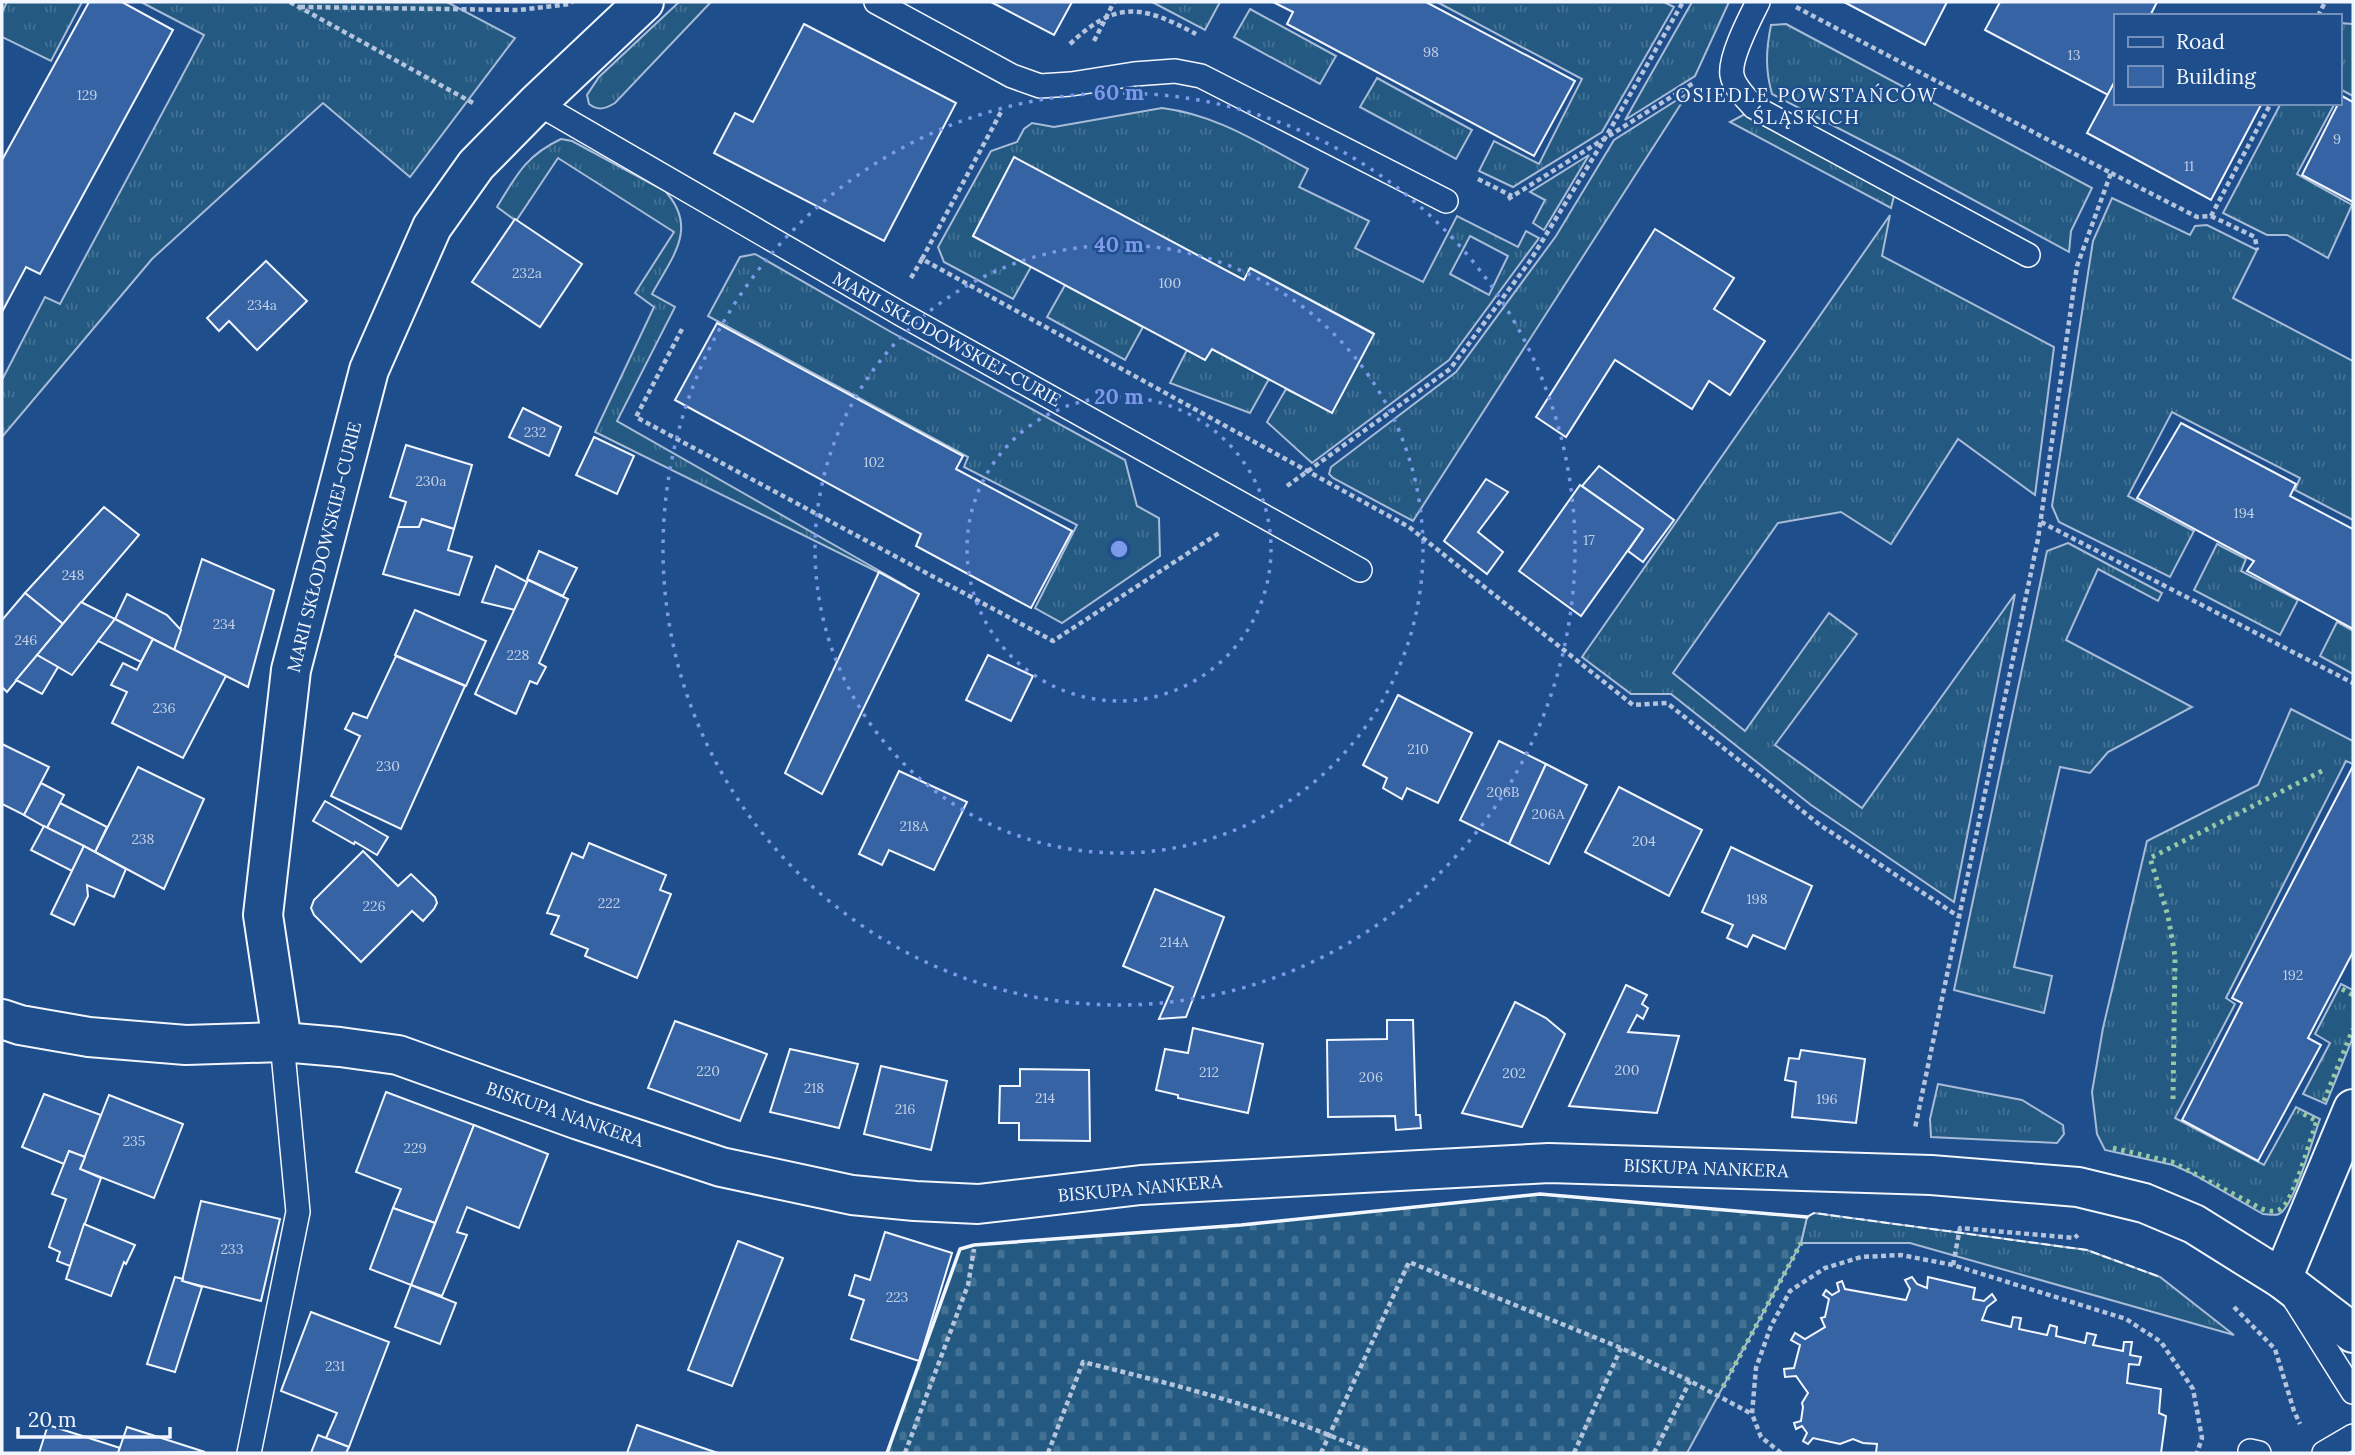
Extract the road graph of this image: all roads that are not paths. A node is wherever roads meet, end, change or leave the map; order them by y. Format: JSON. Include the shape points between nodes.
{"nodes":[{"id":1,"x":645,"y":2,"type":"edge"},
{"id":2,"x":876,"y":2,"type":"edge"},
{"id":3,"x":1758,"y":2,"type":"edge"},
{"id":4,"x":537,"y":103,"type":"junction"},
{"id":5,"x":1446,"y":201,"type":"dead end"},
{"id":6,"x":2028,"y":255,"type":"dead end"},
{"id":7,"x":1360,"y":570,"type":"dead end"},
{"id":8,"x":2,"y":1019,"type":"edge"},
{"id":9,"x":282,"y":1042,"type":"junction"},
{"id":10,"x":2353,"y":1109,"type":"edge"},
{"id":11,"x":2281,"y":1279,"type":"junction"},
{"id":12,"x":2353,"y":1333,"type":"edge"},
{"id":13,"x":2353,"y":1392,"type":"edge"},
{"id":14,"x":2353,"y":1436,"type":"edge"},
{"id":15,"x":248,"y":1453,"type":"edge"},
{"id":16,"x":2324,"y":1453,"type":"edge"}],
"edges":[{"from":1,"to":4,"type":"street","name":"MARII SKŁODOWSKIEJ-CURIE"},
{"from":2,"to":5,"type":"lane","via":[[1019,79],[1041,86],[1175,71],[1201,76]]},
{"from":3,"to":6,"type":"lane","via":[[1735,52],[1732,75],[1754,107]]},
{"from":4,"to":7,"type":"lane","name":"MARII SKŁODOWSKIEJ-CURIE","via":[[741,223]]},
{"from":4,"to":9,"type":"street","name":"MARII SKŁODOWSKIEJ-CURIE","via":[[476,165],[432,227],[369,370],[291,670],[263,915]]},
{"from":8,"to":9,"type":"street","name":"BISKUPA NANKERA","via":[[103,1038],[186,1045]]},
{"from":9,"to":11,"type":"street","name":"BISKUPA NANKERA","via":[[398,1055],[721,1167],[852,1195],[978,1203],[1141,1185],[1549,1163],[1931,1175],[2078,1187],[2144,1203],[2194,1224]]},
{"from":9,"to":15,"type":"lane","via":[[298,1212]]},
{"from":10,"to":11,"type":"street"},
{"from":11,"to":12,"type":"street","name":"BISKUPA NANKERA"},
{"from":11,"to":13,"type":"lane"},
{"from":14,"to":16,"type":"lane"}]}
